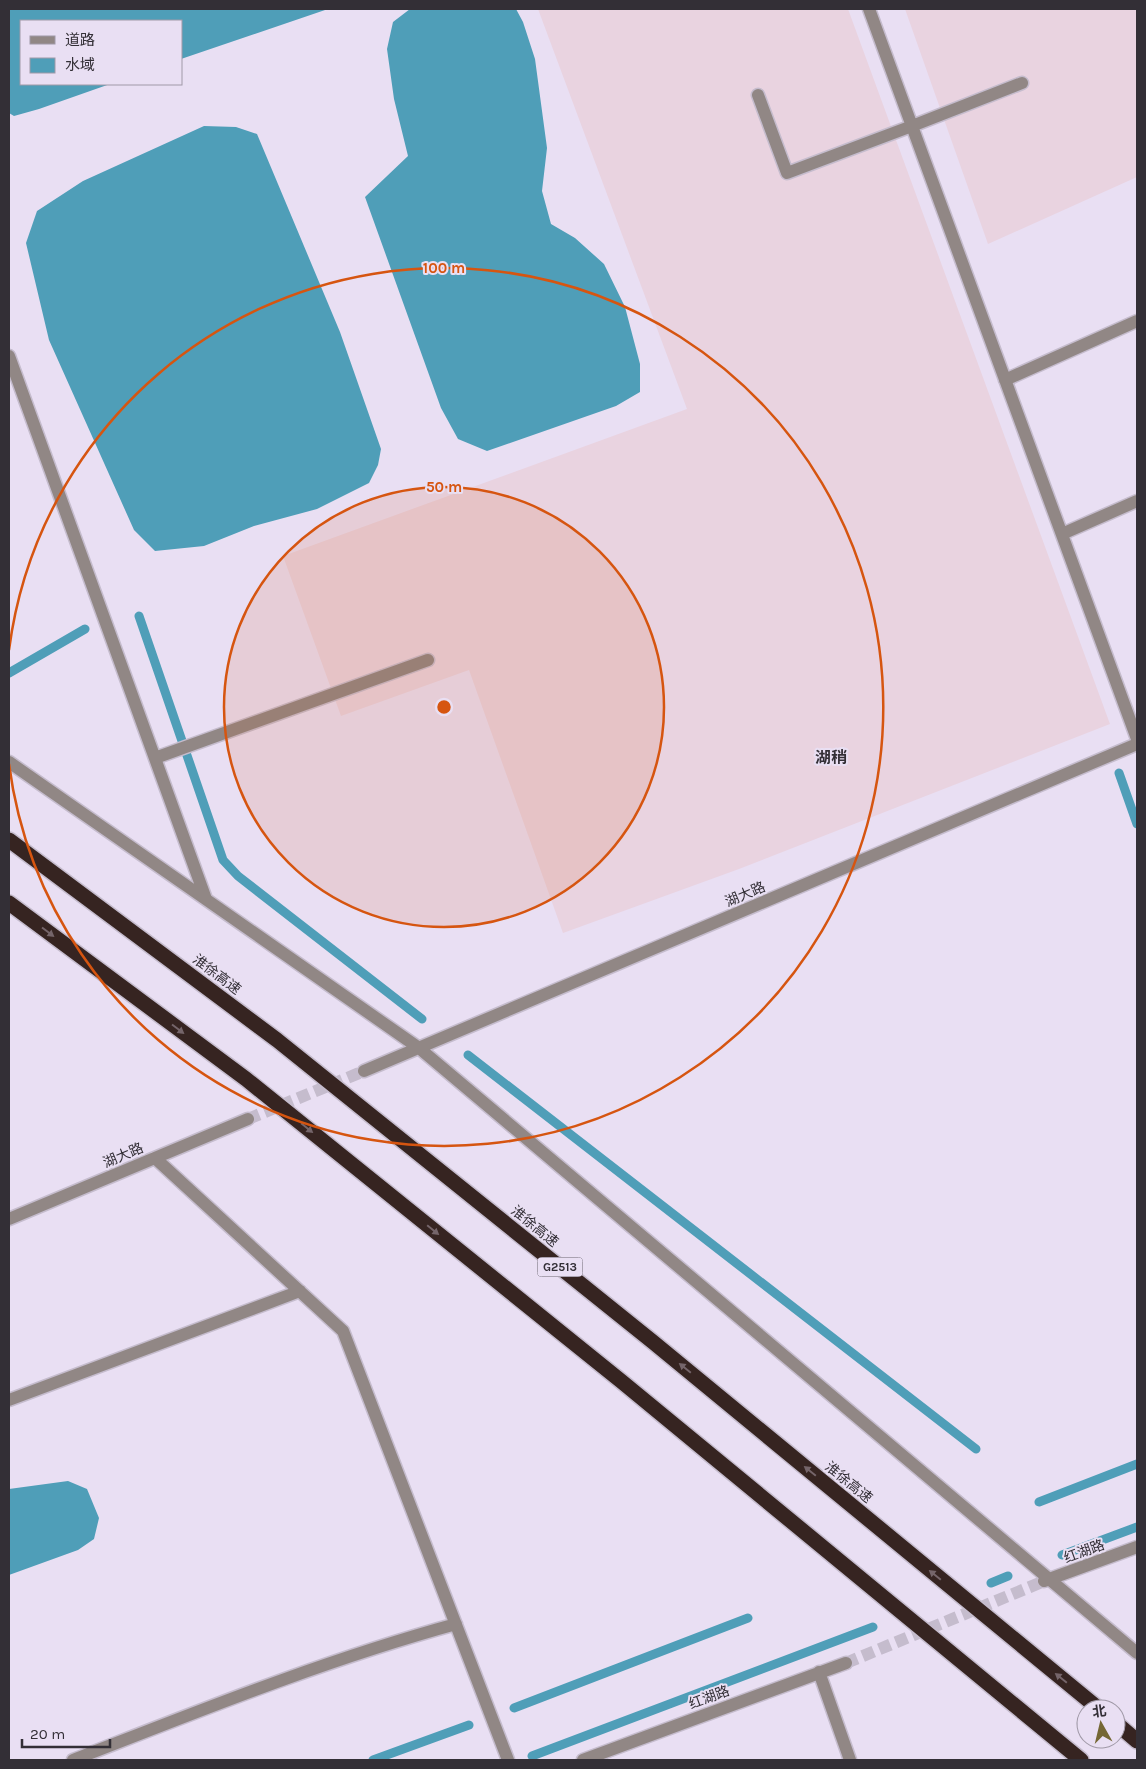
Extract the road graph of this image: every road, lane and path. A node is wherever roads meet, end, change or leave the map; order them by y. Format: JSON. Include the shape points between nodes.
{"nodes":[{"id":1,"x":868,"y":9,"type":"edge"},
{"id":2,"x":1022,"y":83,"type":"dead end"},
{"id":3,"x":758,"y":95,"type":"dead end"},
{"id":4,"x":912,"y":126,"type":"junction"},
{"id":5,"x":1137,"y":321,"type":"edge"},
{"id":6,"x":9,"y":356,"type":"edge"},
{"id":7,"x":1005,"y":380,"type":"junction"},
{"id":8,"x":1137,"y":501,"type":"edge"},
{"id":9,"x":1062,"y":534,"type":"junction"},
{"id":10,"x":428,"y":660,"type":"dead end"},
{"id":11,"x":1137,"y":739,"type":"edge"},
{"id":12,"x":1137,"y":744,"type":"edge"},
{"id":13,"x":155,"y":758,"type":"junction"},
{"id":14,"x":9,"y":762,"type":"edge"},
{"id":15,"x":9,"y":840,"type":"edge"},
{"id":16,"x":206,"y":899,"type":"junction"},
{"id":17,"x":9,"y":903,"type":"edge"},
{"id":18,"x":419,"y":1048,"type":"junction"},
{"id":19,"x":364,"y":1071,"type":"tunnel mouth"},
{"id":20,"x":248,"y":1120,"type":"tunnel mouth"},
{"id":21,"x":155,"y":1158,"type":"junction"},
{"id":22,"x":9,"y":1219,"type":"edge"},
{"id":23,"x":300,"y":1291,"type":"junction"},
{"id":24,"x":9,"y":1400,"type":"edge"},
{"id":25,"x":1137,"y":1547,"type":"edge"},
{"id":26,"x":1046,"y":1581,"type":"junction"},
{"id":27,"x":456,"y":1624,"type":"junction"},
{"id":28,"x":1137,"y":1652,"type":"edge"},
{"id":29,"x":846,"y":1662,"type":"tunnel mouth"},
{"id":30,"x":820,"y":1672,"type":"junction"},
{"id":31,"x":1086,"y":1699,"type":"edge"},
{"id":32,"x":1126,"y":1732,"type":"edge"},
{"id":33,"x":1137,"y":1741,"type":"edge"},
{"id":34,"x":73,"y":1760,"type":"edge"},
{"id":35,"x":508,"y":1760,"type":"edge"},
{"id":36,"x":583,"y":1760,"type":"edge"},
{"id":37,"x":850,"y":1760,"type":"edge"},
{"id":38,"x":1081,"y":1760,"type":"edge"}],
"edges":[{"from":1,"to":4,"type":"street"},
{"from":2,"to":4,"type":"street"},
{"from":3,"to":4,"type":"street","via":[[787,172]]},
{"from":4,"to":7,"type":"street"},
{"from":5,"to":7,"type":"street"},
{"from":6,"to":13,"type":"street"},
{"from":7,"to":9,"type":"street"},
{"from":8,"to":9,"type":"street"},
{"from":9,"to":11,"type":"street"},
{"from":10,"to":13,"type":"street"},
{"from":12,"to":18,"type":"street","name":"湖大路"},
{"from":13,"to":16,"type":"street"},
{"from":14,"to":16,"type":"street"},
{"from":31,"to":15,"type":"highway","name":"淮徐高速","number":"G2513","one_way":true,"via":[[646,1336],[285,1046]]},
{"from":16,"to":18,"type":"street"},
{"from":17,"to":38,"type":"highway","one_way":true,"via":[[246,1079],[613,1375]]},
{"from":18,"to":19,"type":"street","name":"湖大路"},
{"from":18,"to":26,"type":"street"},
{"from":20,"to":21,"type":"street","name":"湖大路"},
{"from":21,"to":22,"type":"street","name":"湖大路"},
{"from":21,"to":23,"type":"street"},
{"from":23,"to":24,"type":"street"},
{"from":23,"to":27,"type":"street","via":[[343,1330]]},
{"from":25,"to":26,"type":"street","name":"红湖路"},
{"from":26,"to":28,"type":"street"},
{"from":27,"to":34,"type":"street","via":[[396,1640]]},
{"from":27,"to":35,"type":"street"},
{"from":29,"to":30,"type":"street","name":"红湖路"},
{"from":30,"to":36,"type":"street","name":"红湖路"},
{"from":30,"to":37,"type":"street"},
{"from":32,"to":33,"type":"highway"}]}
